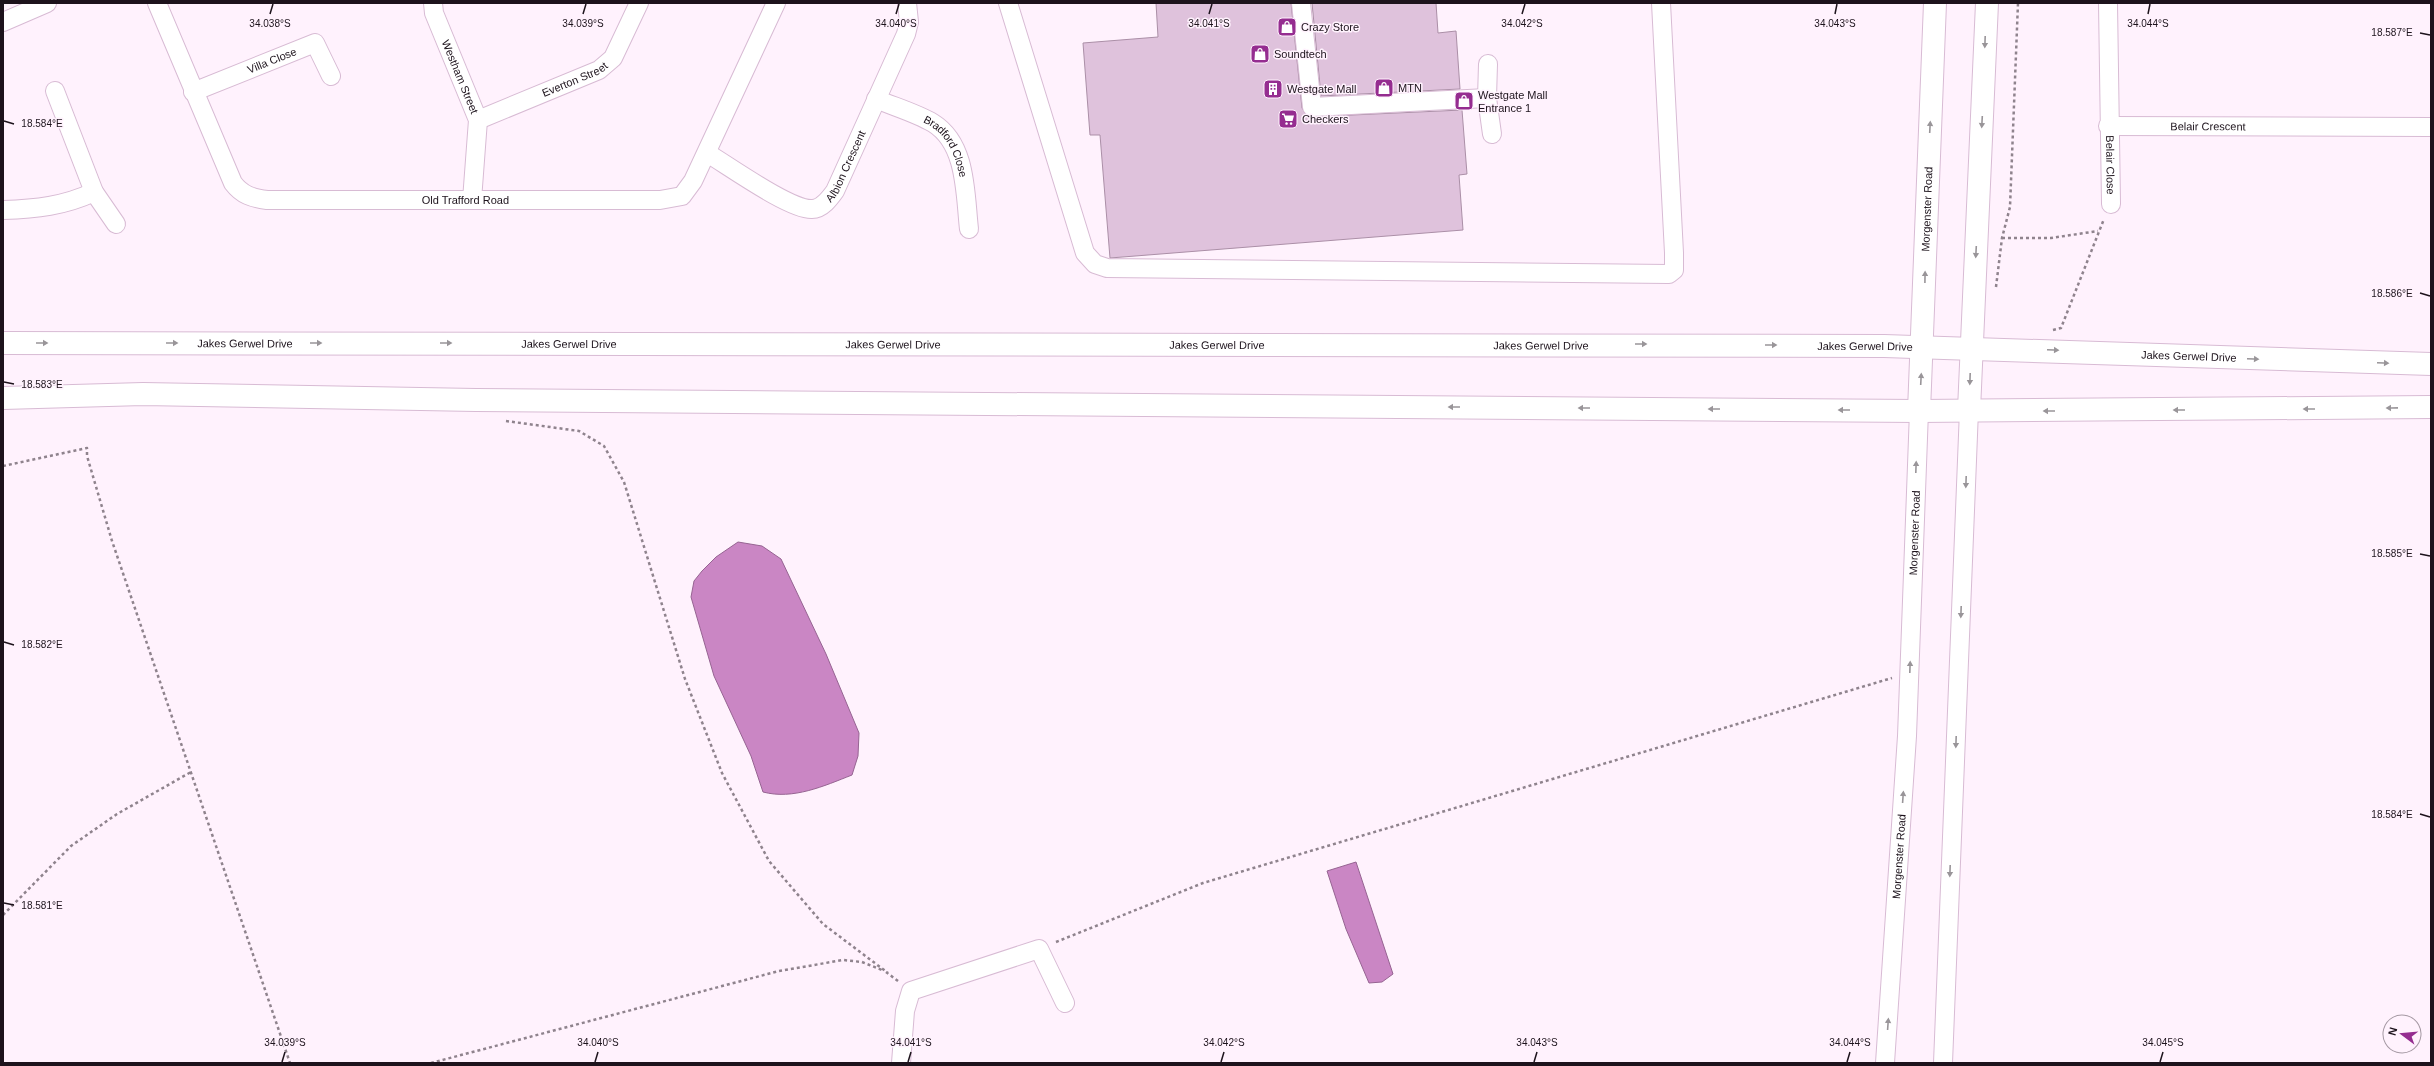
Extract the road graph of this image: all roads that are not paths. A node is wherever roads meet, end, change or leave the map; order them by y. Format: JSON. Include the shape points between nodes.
{"nodes":[{"id":1,"x":157,"y":3,"type":"edge"},
{"id":2,"x":434,"y":3,"type":"edge"},
{"id":3,"x":639,"y":3,"type":"edge"},
{"id":4,"x":776,"y":3,"type":"edge"},
{"id":5,"x":907,"y":3,"type":"edge"},
{"id":6,"x":1008,"y":3,"type":"edge"},
{"id":7,"x":1301,"y":3,"type":"edge"},
{"id":8,"x":1661,"y":3,"type":"edge"},
{"id":9,"x":1935,"y":3,"type":"edge"},
{"id":10,"x":1987,"y":3,"type":"edge"},
{"id":11,"x":2108,"y":3,"type":"edge"},
{"id":12,"x":43,"y":4,"type":"edge"},
{"id":13,"x":3,"y":22,"type":"edge"},
{"id":14,"x":1488,"y":64,"type":"dead end"},
{"id":15,"x":331,"y":76,"type":"dead end"},
{"id":16,"x":55,"y":91,"type":"dead end"},
{"id":17,"x":193,"y":92,"type":"junction"},
{"id":18,"x":1487,"y":98,"type":"junction"},
{"id":19,"x":876,"y":99,"type":"junction"},
{"id":20,"x":478,"y":120,"type":"junction"},
{"id":21,"x":2108,"y":126,"type":"junction"},
{"id":22,"x":2431,"y":128,"type":"edge"},
{"id":23,"x":1492,"y":134,"type":"dead end"},
{"id":24,"x":707,"y":153,"type":"junction"},
{"id":25,"x":94,"y":192,"type":"junction"},
{"id":26,"x":472,"y":200,"type":"junction"},
{"id":27,"x":2111,"y":204,"type":"road end"},
{"id":28,"x":3,"y":210,"type":"edge"},
{"id":29,"x":116,"y":224,"type":"dead end"},
{"id":30,"x":969,"y":229,"type":"dead end"},
{"id":31,"x":3,"y":342,"type":"edge"},
{"id":32,"x":1923,"y":348,"type":"junction"},
{"id":33,"x":1971,"y":348,"type":"junction"},
{"id":34,"x":2431,"y":364,"type":"edge"},
{"id":35,"x":3,"y":398,"type":"edge"},
{"id":36,"x":2431,"y":407,"type":"edge"},
{"id":37,"x":1969,"y":410,"type":"junction"},
{"id":38,"x":1919,"y":411,"type":"junction"},
{"id":39,"x":1065,"y":1003,"type":"dead end"},
{"id":40,"x":900,"y":1063,"type":"edge"},
{"id":41,"x":1885,"y":1063,"type":"edge"},
{"id":42,"x":1943,"y":1063,"type":"edge"}],
"edges":[{"from":1,"to":17,"type":"street","name":"Old Trafford Road"},
{"from":2,"to":20,"type":"street","name":"Westham Street","via":[[434,13]]},
{"from":3,"to":20,"type":"street","name":"Everton Street","via":[[613,58],[600,70]]},
{"from":4,"to":24,"type":"street","name":"Old Trafford Road"},
{"from":5,"to":19,"type":"street","name":"Albion Crescent","via":[[909,22]]},
{"from":6,"to":8,"type":"street","via":[[1085,254],[1095,264],[1107,268],[1669,274],[1674,270],[1674,253]]},
{"from":7,"to":18,"type":"street","via":[[1312,107]]},
{"from":32,"to":9,"type":"main road","name":"Morgenster Road","one_way":true},
{"from":10,"to":33,"type":"main road","one_way":true},
{"from":11,"to":21,"type":"street"},
{"from":12,"to":13,"type":"street"},
{"from":14,"to":18,"type":"street"},
{"from":15,"to":17,"type":"street","name":"Villa Close","via":[[315,43]]},
{"from":16,"to":25,"type":"street"},
{"from":17,"to":26,"type":"street","name":"Old Trafford Road","via":[[233,183],[243,194],[267,200]]},
{"from":18,"to":23,"type":"street"},
{"from":19,"to":24,"type":"street","name":"Albion Crescent","via":[[836,191],[814,209],[794,205]]},
{"from":19,"to":30,"type":"street","name":"Bradford Close","via":[[932,123],[951,139],[962,172]]},
{"from":20,"to":26,"type":"street","name":"Westham Street"},
{"from":21,"to":22,"type":"street","name":"Belair Crescent"},
{"from":21,"to":27,"type":"street","name":"Belair Close"},
{"from":24,"to":26,"type":"street","name":"Old Trafford Road","via":[[688,191],[676,199]]},
{"from":25,"to":28,"type":"street","via":[[62,205],[39,209]]},
{"from":25,"to":29,"type":"street"},
{"from":31,"to":32,"type":"main road","name":"Jakes Gerwel Drive","one_way":true,"via":[[1602,344]]},
{"from":32,"to":33,"type":"main road","name":"Jakes Gerwel Drive"},
{"from":38,"to":32,"type":"main road","name":"Morgenster Road","one_way":true},
{"from":33,"to":34,"type":"main road","name":"Jakes Gerwel Drive","one_way":true},
{"from":33,"to":37,"type":"main road","one_way":true},
{"from":38,"to":35,"type":"main road","one_way":true,"via":[[476,400],[143,394]]},
{"from":36,"to":37,"type":"main road","one_way":true,"via":[[2301,410]]},
{"from":37,"to":38,"type":"main road"},
{"from":37,"to":42,"type":"street","one_way":true},
{"from":41,"to":38,"type":"street","name":"Morgenster Road","one_way":true,"via":[[1910,672]]},
{"from":39,"to":40,"type":"street","via":[[1039,949],[911,991],[905,1011]]}]}
